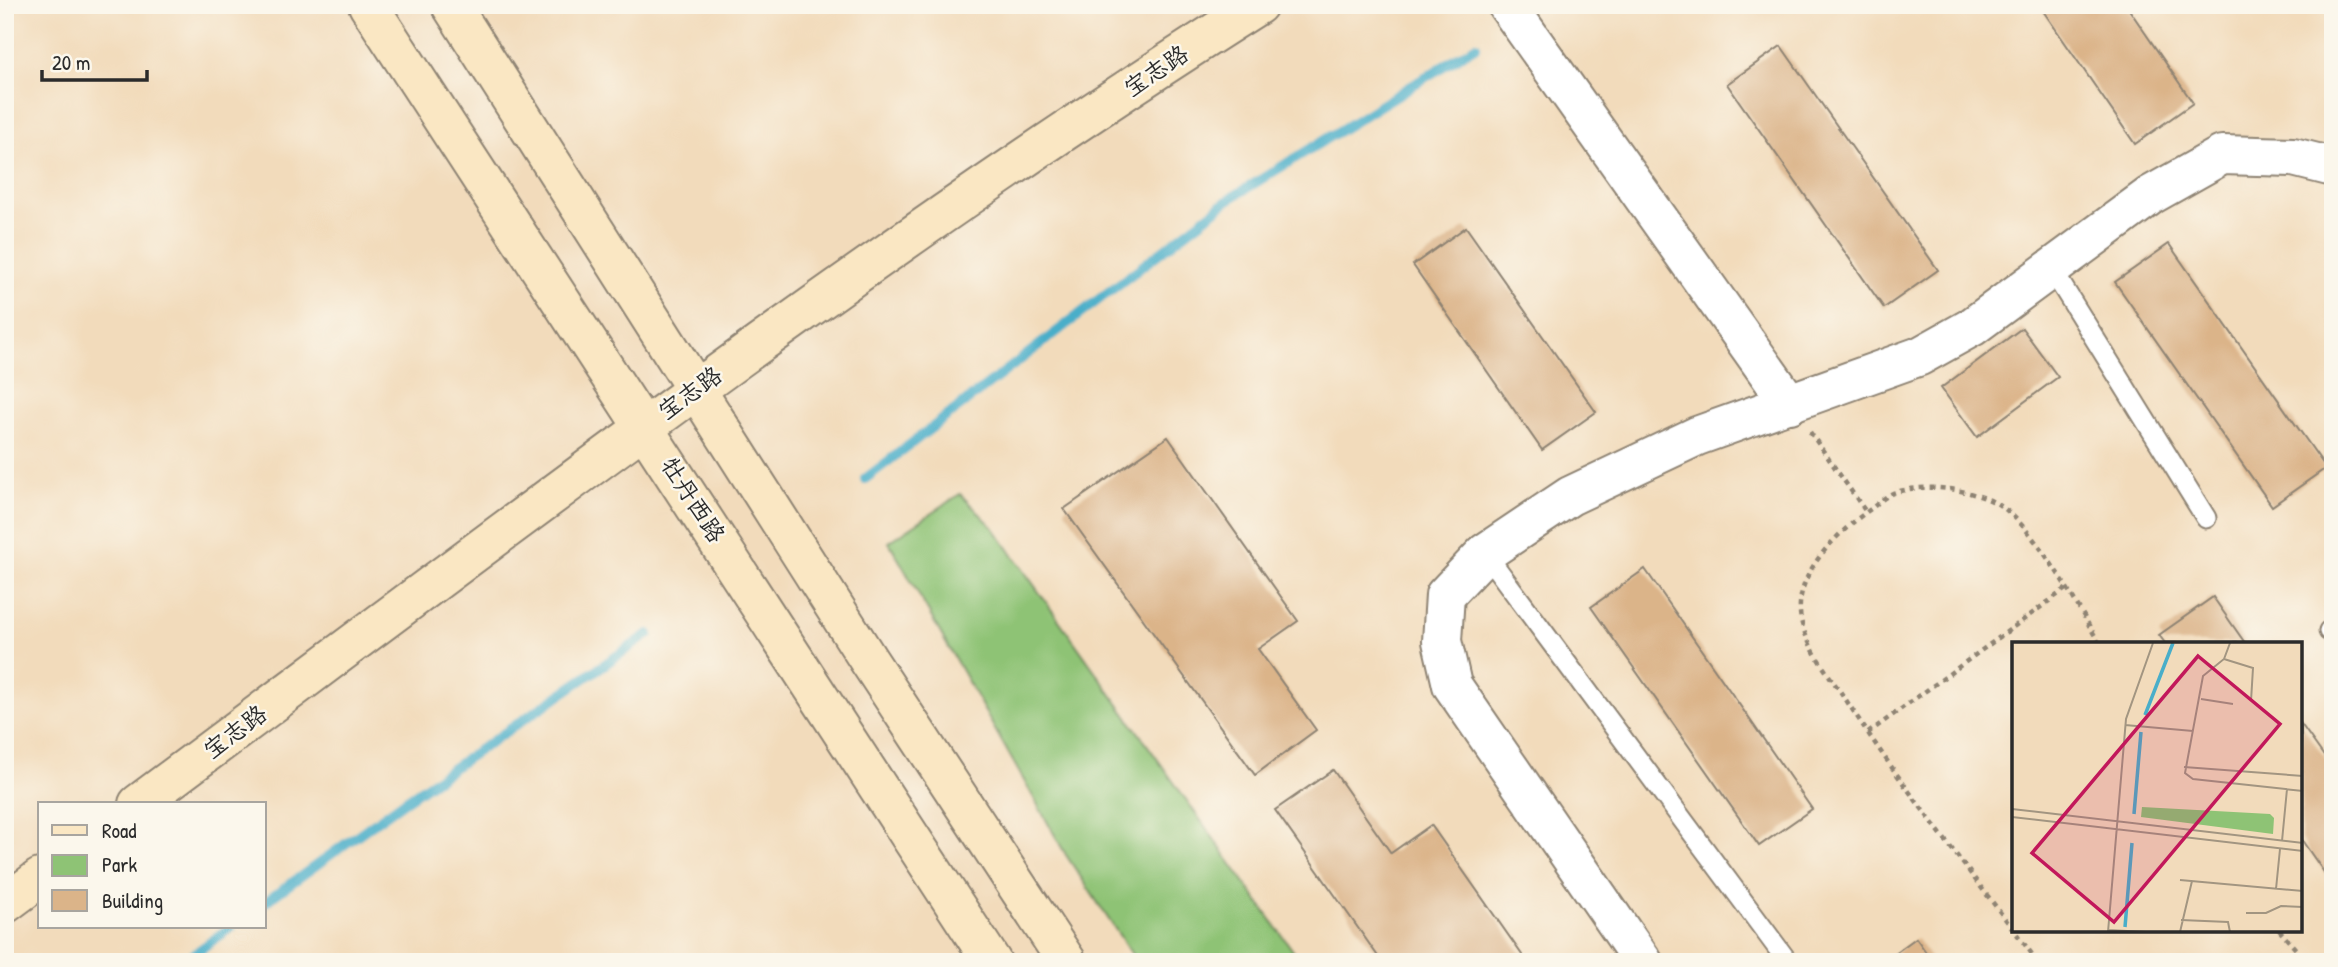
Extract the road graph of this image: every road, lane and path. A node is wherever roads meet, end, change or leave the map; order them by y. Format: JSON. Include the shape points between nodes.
{"nodes":[{"id":1,"x":368,"y":5,"type":"edge"},
{"id":2,"x":451,"y":5,"type":"edge"},
{"id":3,"x":1258,"y":5,"type":"edge"},
{"id":4,"x":1507,"y":5,"type":"edge"},
{"id":5,"x":2333,"y":167,"type":"edge"},
{"id":6,"x":2051,"y":268,"type":"junction"},
{"id":7,"x":696,"y":387,"type":"junction"},
{"id":8,"x":1790,"y":404,"type":"junction"},
{"id":9,"x":645,"y":426,"type":"junction"},
{"id":10,"x":1866,"y":512,"type":"junction"},
{"id":11,"x":2206,"y":518,"type":"dead end"},
{"id":12,"x":1485,"y":553,"type":"junction"},
{"id":13,"x":2067,"y":587,"type":"junction"},
{"id":14,"x":2098,"y":642,"type":"edge"},
{"id":15,"x":1868,"y":733,"type":"junction"},
{"id":16,"x":141,"y":802,"type":"edge"},
{"id":17,"x":38,"y":879,"type":"edge"},
{"id":18,"x":5,"y":904,"type":"edge"},
{"id":19,"x":2012,"y":927,"type":"edge"},
{"id":20,"x":2016,"y":932,"type":"edge"},
{"id":21,"x":2281,"y":932,"type":"edge"},
{"id":22,"x":992,"y":962,"type":"edge"},
{"id":23,"x":1067,"y":962,"type":"edge"},
{"id":24,"x":1643,"y":962,"type":"edge"},
{"id":25,"x":1788,"y":962,"type":"edge"},
{"id":26,"x":2038,"y":962,"type":"edge"},
{"id":27,"x":2306,"y":962,"type":"edge"}],
"edges":[{"from":1,"to":9,"type":"street","name":"牡丹西路"},
{"from":2,"to":7,"type":"street"},
{"from":3,"to":7,"type":"street","name":"宝志路","via":[[1160,67]]},
{"from":4,"to":8,"type":"street"},
{"from":5,"to":6,"type":"street","via":[[2293,157],[2222,155],[2151,195]]},
{"from":6,"to":8,"type":"street","via":[[1972,327],[1920,356]]},
{"from":6,"to":11,"type":"lane"},
{"from":7,"to":9,"type":"street","name":"宝志路"},
{"from":7,"to":23,"type":"street"},
{"from":8,"to":10,"type":"path"},
{"from":8,"to":12,"type":"street","via":[[1697,436],[1570,496]]},
{"from":9,"to":16,"type":"street","name":"宝志路"},
{"from":9,"to":22,"type":"street","name":"牡丹西路"},
{"from":10,"to":13,"type":"path","via":[[1891,494],[1915,488],[1952,489],[1993,501],[2020,525]]},
{"from":10,"to":15,"type":"path","via":[[1836,537],[1815,565],[1802,590],[1802,623]]},
{"from":12,"to":24,"type":"street","via":[[1445,595],[1442,641],[1452,685]]},
{"from":12,"to":25,"type":"lane"},
{"from":13,"to":14,"type":"path"},
{"from":13,"to":15,"type":"path"},
{"from":15,"to":19,"type":"path"},
{"from":17,"to":18,"type":"street"},
{"from":20,"to":26,"type":"path"},
{"from":21,"to":27,"type":"path"}]}
